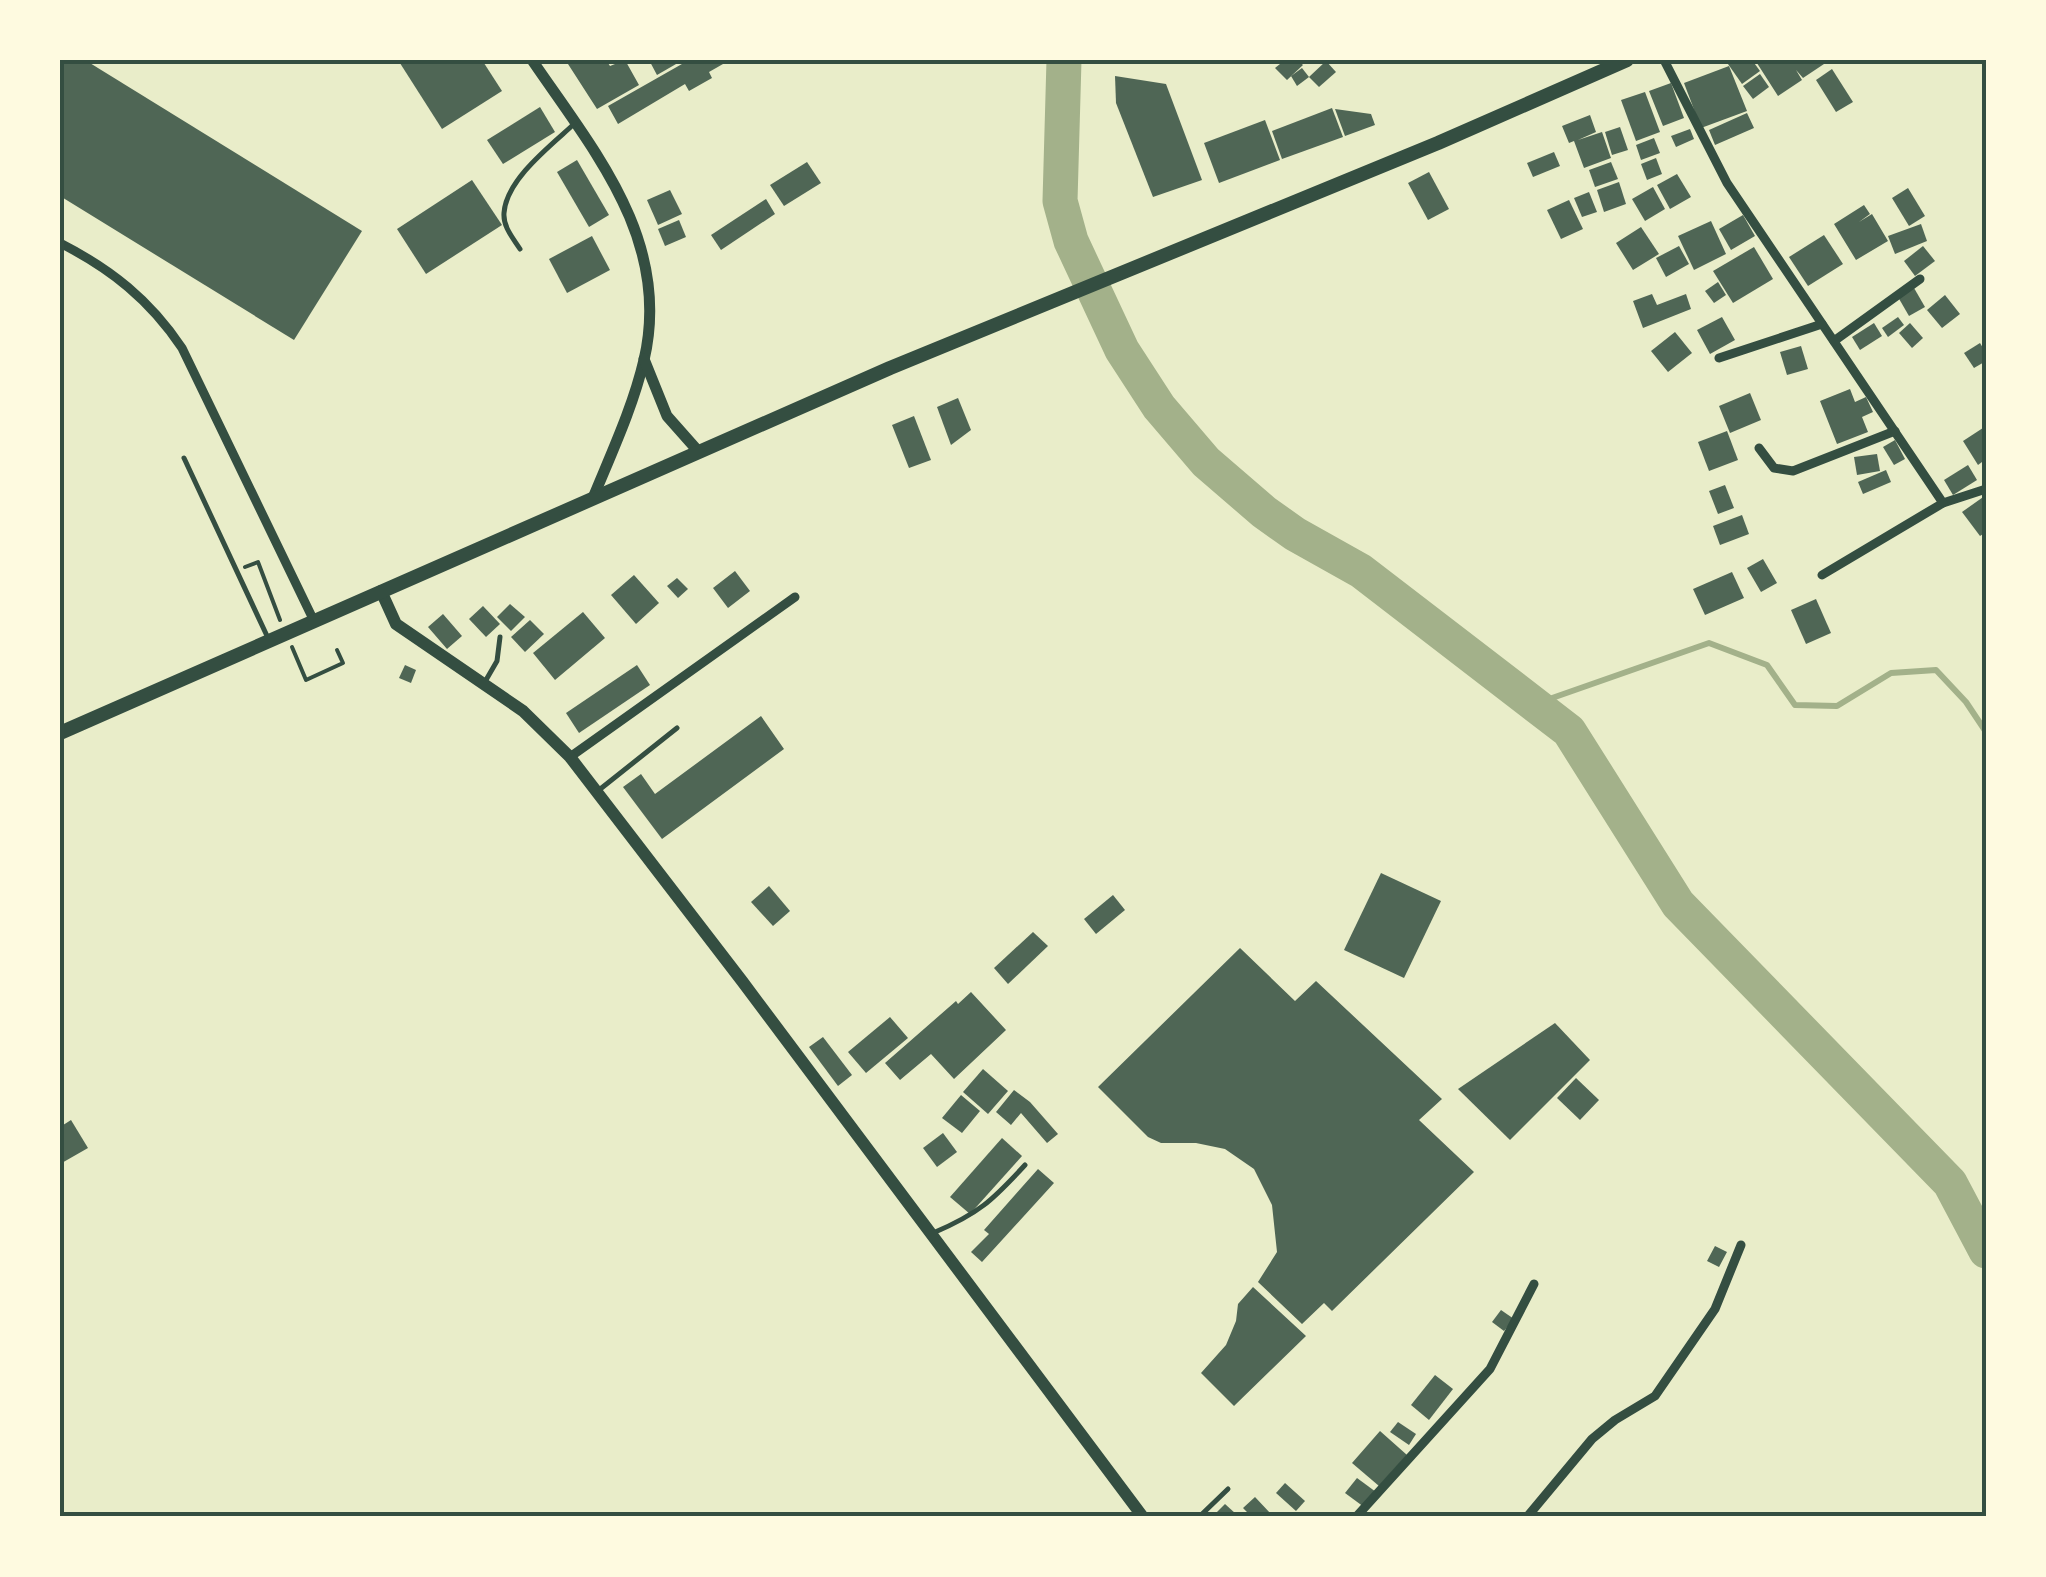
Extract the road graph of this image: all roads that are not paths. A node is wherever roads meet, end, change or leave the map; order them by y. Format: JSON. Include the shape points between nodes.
{"nodes":[{"id":1,"x":532,"y":60,"type":"edge"},
{"id":2,"x":1627,"y":60,"type":"edge"},
{"id":3,"x":1664,"y":60,"type":"edge"},
{"id":4,"x":575,"y":123,"type":"junction"},
{"id":5,"x":60,"y":243,"type":"edge"},
{"id":6,"x":520,"y":249,"type":"dead end"},
{"id":7,"x":1920,"y":279,"type":"dead end"},
{"id":8,"x":1822,"y":324,"type":"junction"},
{"id":9,"x":1834,"y":341,"type":"junction"},
{"id":10,"x":1718,"y":358,"type":"dead end"},
{"id":11,"x":644,"y":359,"type":"junction"},
{"id":12,"x":1894,"y":431,"type":"junction"},
{"id":13,"x":1759,"y":448,"type":"dead end"},
{"id":14,"x":698,"y":451,"type":"junction"},
{"id":15,"x":184,"y":458,"type":"dead end"},
{"id":16,"x":1986,"y":489,"type":"edge"},
{"id":17,"x":593,"y":498,"type":"junction"},
{"id":18,"x":1944,"y":503,"type":"junction"},
{"id":19,"x":1822,"y":576,"type":"dead end"},
{"id":20,"x":381,"y":591,"type":"junction"},
{"id":21,"x":795,"y":596,"type":"dead end"},
{"id":22,"x":314,"y":622,"type":"junction"},
{"id":23,"x":500,"y":637,"type":"dead end"},
{"id":24,"x":269,"y":641,"type":"junction"},
{"id":25,"x":484,"y":683,"type":"junction"},
{"id":26,"x":677,"y":728,"type":"dead end"},
{"id":27,"x":60,"y":732,"type":"edge"},
{"id":28,"x":570,"y":757,"type":"junction"},
{"id":29,"x":596,"y":792,"type":"junction"},
{"id":30,"x":1025,"y":1166,"type":"dead end"},
{"id":31,"x":930,"y":1234,"type":"junction"},
{"id":32,"x":1740,"y":1245,"type":"dead end"},
{"id":33,"x":1534,"y":1284,"type":"dead end"},
{"id":34,"x":1228,"y":1489,"type":"dead end"},
{"id":35,"x":1143,"y":1517,"type":"edge"},
{"id":36,"x":1198,"y":1517,"type":"edge"},
{"id":37,"x":1356,"y":1517,"type":"edge"},
{"id":38,"x":1527,"y":1517,"type":"edge"}],
"edges":[{"from":1,"to":4,"type":"street"},
{"from":2,"to":14,"type":"main road"},
{"from":3,"to":8,"type":"street","via":[[1727,184]]},
{"from":4,"to":6,"type":"lane","via":[[520,178],[504,210],[505,227]]},
{"from":4,"to":11,"type":"street","via":[[624,198],[643,250]]},
{"from":5,"to":22,"type":"street","via":[[100,263],[164,321]]},
{"from":7,"to":9,"type":"street"},
{"from":8,"to":9,"type":"street"},
{"from":8,"to":10,"type":"street"},
{"from":9,"to":12,"type":"street"},
{"from":11,"to":14,"type":"street","via":[[667,416]]},
{"from":11,"to":17,"type":"street"},
{"from":12,"to":13,"type":"street","via":[[1793,472],[1774,468]]},
{"from":12,"to":18,"type":"street"},
{"from":14,"to":17,"type":"main road"},
{"from":15,"to":24,"type":"lane"},
{"from":16,"to":18,"type":"street"},
{"from":17,"to":20,"type":"main road"},
{"from":18,"to":19,"type":"street"},
{"from":20,"to":22,"type":"main road"},
{"from":20,"to":25,"type":"main road","via":[[396,624]]},
{"from":21,"to":28,"type":"street"},
{"from":22,"to":24,"type":"main road"},
{"from":23,"to":25,"type":"lane","via":[[497,662]]},
{"from":24,"to":27,"type":"main road"},
{"from":25,"to":28,"type":"main road"},
{"from":26,"to":29,"type":"lane"},
{"from":28,"to":29,"type":"main road"},
{"from":29,"to":31,"type":"main road"},
{"from":30,"to":31,"type":"lane","via":[[972,1216]]},
{"from":31,"to":35,"type":"main road"},
{"from":32,"to":38,"type":"street","via":[[1715,1309],[1655,1396],[1592,1439]]},
{"from":33,"to":37,"type":"street","via":[[1490,1369]]},
{"from":34,"to":36,"type":"lane"}]}
